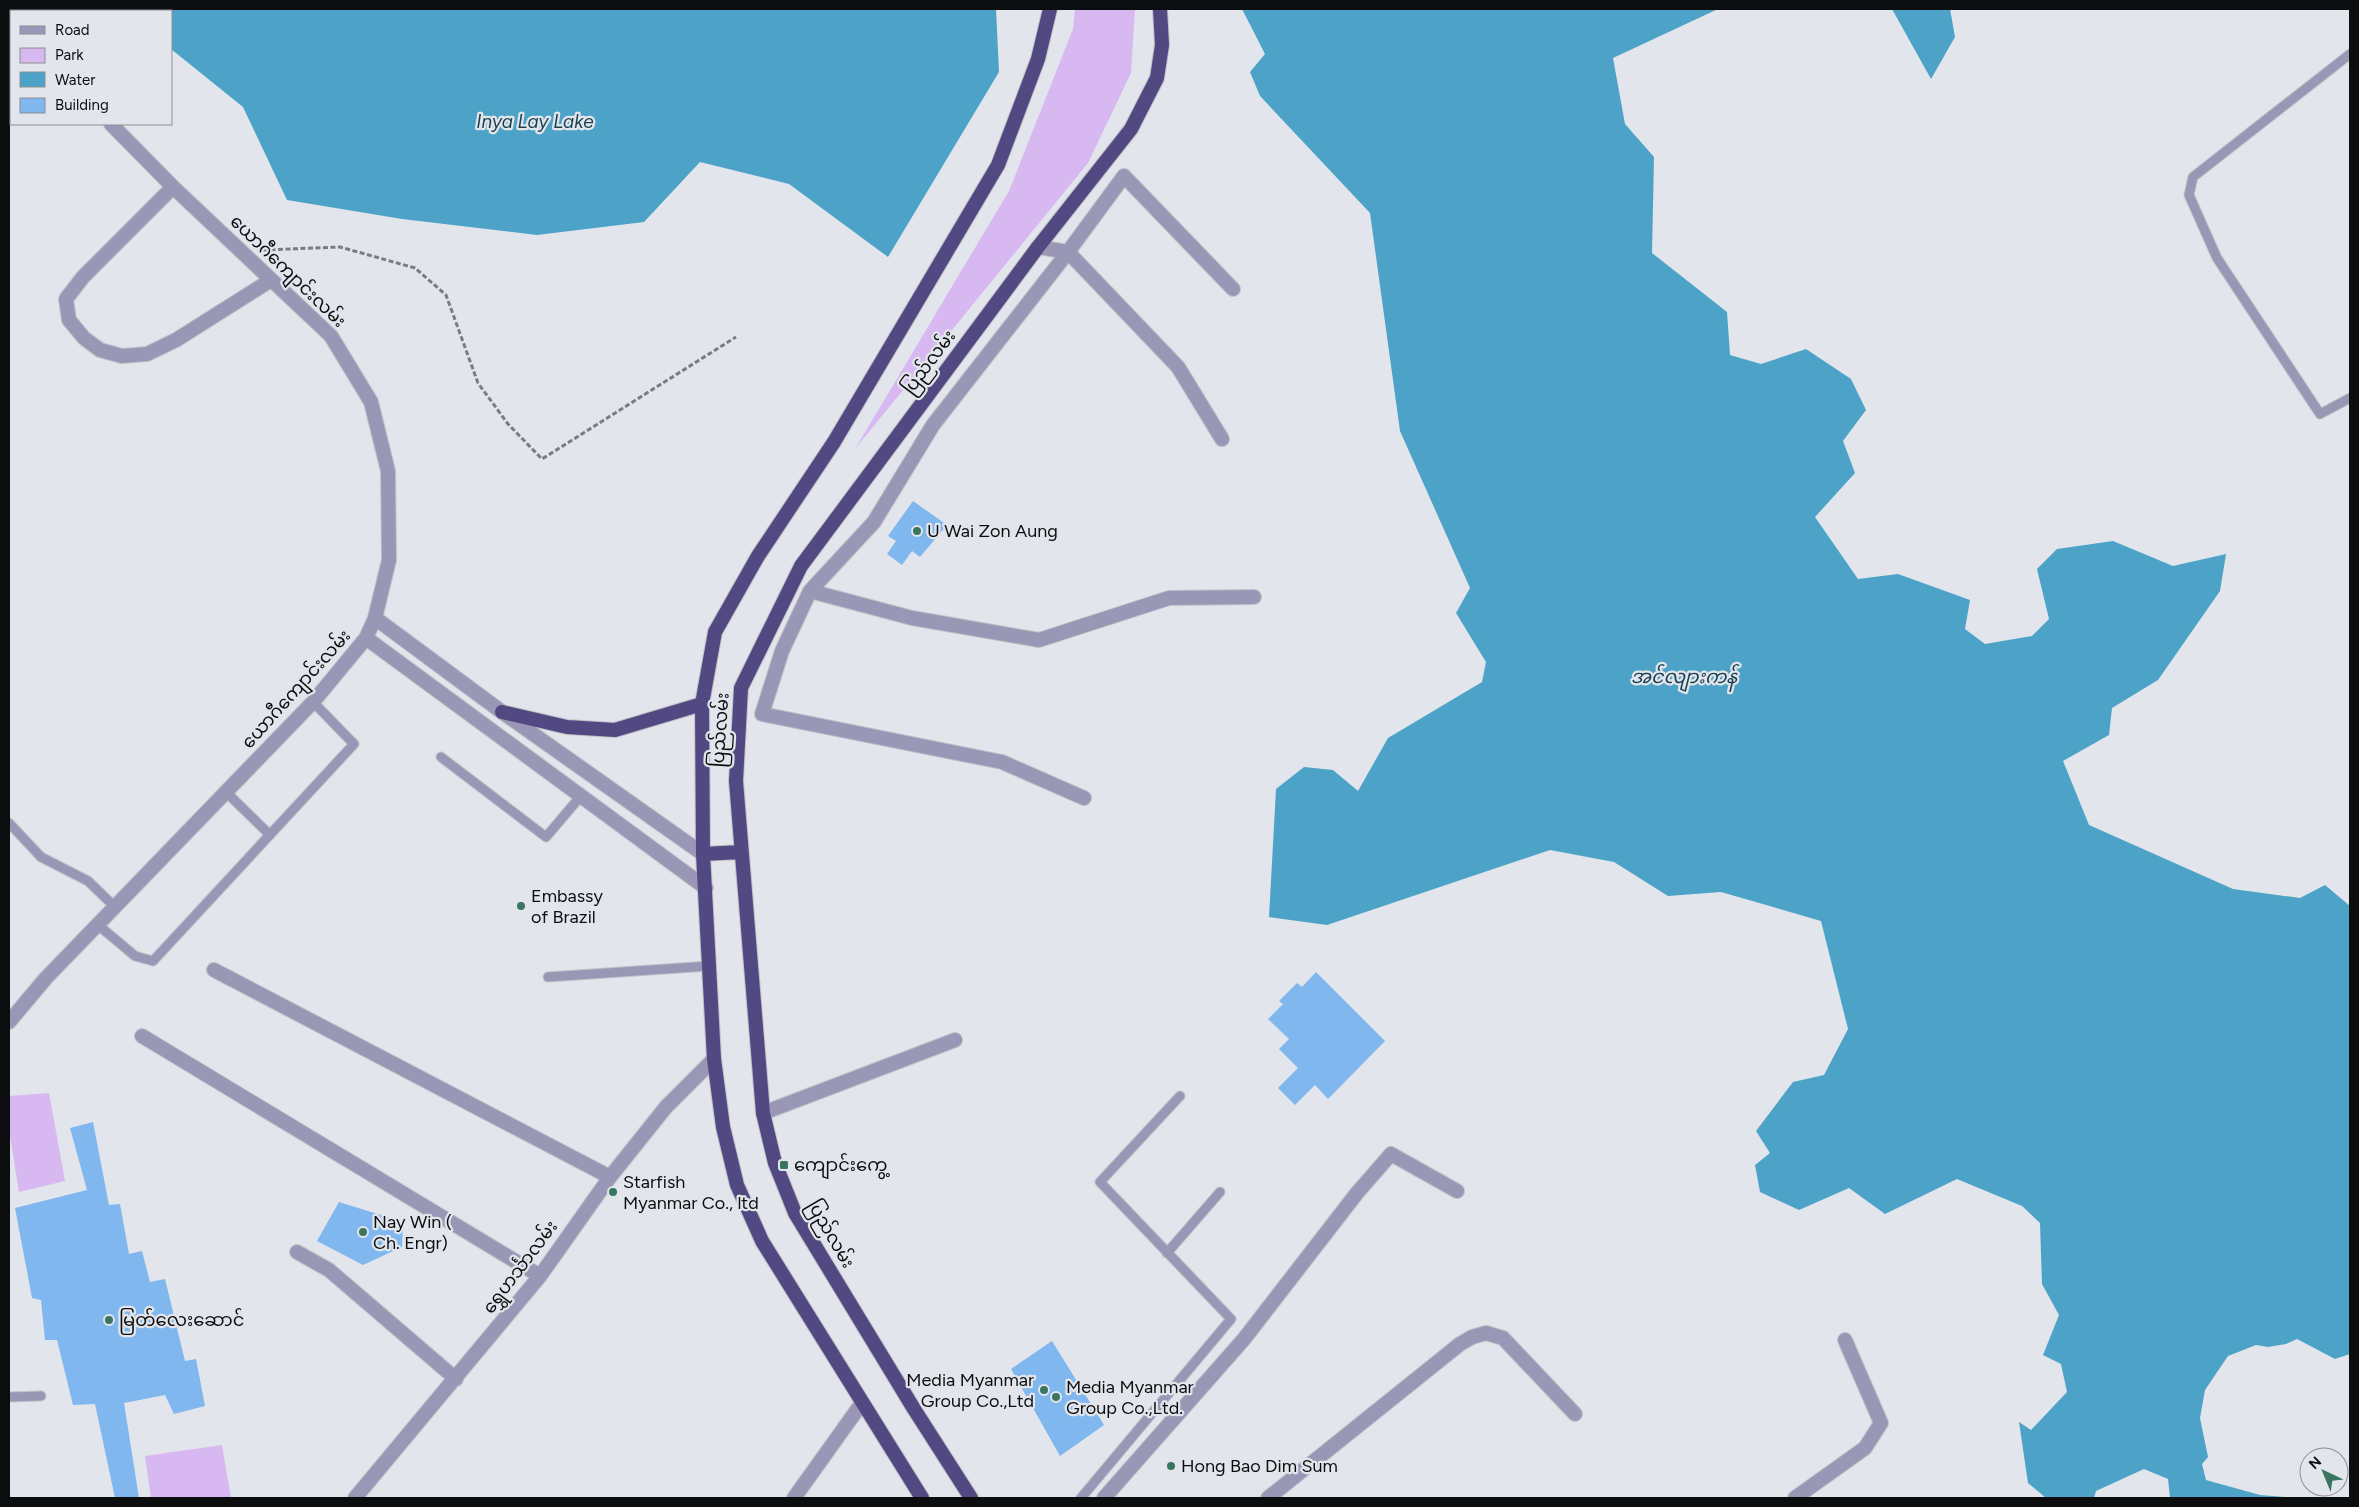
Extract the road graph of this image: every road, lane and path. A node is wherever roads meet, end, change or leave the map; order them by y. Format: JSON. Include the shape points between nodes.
{"nodes":[{"id":1,"x":1050,"y":9,"type":"edge"},
{"id":2,"x":1160,"y":9,"type":"edge"},
{"id":3,"x":2350,"y":54,"type":"edge"},
{"id":4,"x":111,"y":125,"type":"edge"},
{"id":5,"x":173,"y":187,"type":"junction"},
{"id":6,"x":1038,"y":247,"type":"junction"},
{"id":7,"x":240,"y":251,"type":"junction"},
{"id":8,"x":1068,"y":252,"type":"junction"},
{"id":9,"x":272,"y":280,"type":"junction"},
{"id":10,"x":1233,"y":289,"type":"dead end"},
{"id":11,"x":736,"y":337,"type":"dead end"},
{"id":12,"x":2350,"y":398,"type":"edge"},
{"id":13,"x":1222,"y":439,"type":"dead end"},
{"id":14,"x":810,"y":592,"type":"junction"},
{"id":15,"x":1254,"y":597,"type":"dead end"},
{"id":16,"x":375,"y":618,"type":"junction"},
{"id":17,"x":366,"y":638,"type":"junction"},
{"id":18,"x":314,"y":702,"type":"junction"},
{"id":19,"x":702,"y":704,"type":"junction"},
{"id":20,"x":502,"y":712,"type":"junction"},
{"id":21,"x":441,"y":758,"type":"dead end"},
{"id":22,"x":227,"y":793,"type":"junction"},
{"id":23,"x":580,"y":797,"type":"junction"},
{"id":24,"x":1084,"y":798,"type":"dead end"},
{"id":25,"x":9,"y":823,"type":"edge"},
{"id":26,"x":270,"y":835,"type":"junction"},
{"id":27,"x":741,"y":852,"type":"junction"},
{"id":28,"x":703,"y":854,"type":"junction"},
{"id":29,"x":706,"y":888,"type":"junction"},
{"id":30,"x":116,"y":908,"type":"junction"},
{"id":31,"x":98,"y":925,"type":"junction"},
{"id":32,"x":709,"y":966,"type":"junction"},
{"id":33,"x":214,"y":970,"type":"dead end"},
{"id":34,"x":548,"y":976,"type":"dead end"},
{"id":35,"x":9,"y":1022,"type":"edge"},
{"id":36,"x":142,"y":1036,"type":"dead end"},
{"id":37,"x":955,"y":1040,"type":"dead end"},
{"id":38,"x":714,"y":1060,"type":"junction"},
{"id":39,"x":1180,"y":1096,"type":"dead end"},
{"id":40,"x":763,"y":1113,"type":"junction"},
{"id":41,"x":610,"y":1178,"type":"junction"},
{"id":42,"x":1457,"y":1191,"type":"dead end"},
{"id":43,"x":1220,"y":1192,"type":"dead end"},
{"id":44,"x":297,"y":1252,"type":"dead end"},
{"id":45,"x":1167,"y":1253,"type":"junction"},
{"id":46,"x":540,"y":1276,"type":"junction"},
{"id":47,"x":1845,"y":1340,"type":"dead end"},
{"id":48,"x":456,"y":1379,"type":"junction"},
{"id":49,"x":41,"y":1396,"type":"dead end"},
{"id":50,"x":9,"y":1397,"type":"edge"},
{"id":51,"x":862,"y":1403,"type":"junction"},
{"id":52,"x":1575,"y":1414,"type":"dead end"},
{"id":53,"x":355,"y":1498,"type":"edge"},
{"id":54,"x":794,"y":1498,"type":"edge"},
{"id":55,"x":922,"y":1498,"type":"edge"},
{"id":56,"x":971,"y":1498,"type":"edge"},
{"id":57,"x":1081,"y":1498,"type":"edge"},
{"id":58,"x":1104,"y":1498,"type":"edge"},
{"id":59,"x":1268,"y":1498,"type":"edge"},
{"id":60,"x":1795,"y":1498,"type":"edge"}],
"edges":[{"from":1,"to":19,"type":"highway","name":"ပြည်လမ်း","via":[[1038,59],[998,165],[834,442],[758,556],[715,632]]},
{"from":2,"to":6,"type":"highway","name":"ပြည်လမ်း","via":[[1162,45],[1157,78],[1131,129]]},
{"from":3,"to":12,"type":"lane","via":[[2193,177],[2189,195],[2217,258],[2320,414]]},
{"from":4,"to":5,"type":"street","name":"ယောဂီကျောင်းလမ်း"},
{"from":5,"to":7,"type":"street","name":"ယောဂီကျောင်းလမ်း"},
{"from":5,"to":9,"type":"street","via":[[83,276],[66,299],[69,320],[84,338],[100,350],[122,356],[147,354],[176,340]]},
{"from":6,"to":8,"type":"street"},
{"from":6,"to":27,"type":"highway","name":"ပြည်လမ်း","via":[[801,566],[745,679],[741,688],[736,780]]},
{"from":7,"to":9,"type":"street","name":"ယောဂီကျောင်းလမ်း"},
{"from":7,"to":11,"type":"path","via":[[340,247],[414,268],[446,295],[478,383],[508,424],[542,458]]},
{"from":8,"to":10,"type":"street","via":[[1124,176]]},
{"from":8,"to":13,"type":"street","via":[[1178,367]]},
{"from":8,"to":14,"type":"street","via":[[933,425],[874,522]]},
{"from":9,"to":16,"type":"street","name":"ယောဂီကျောင်းလမ်း","via":[[331,336],[371,402],[388,471],[389,560]]},
{"from":14,"to":15,"type":"street","via":[[912,618],[1039,640],[1169,598]]},
{"from":14,"to":24,"type":"street","via":[[782,651],[762,714],[1002,762]]},
{"from":16,"to":17,"type":"street","name":"ယောဂီကျောင်းလမ်း"},
{"from":16,"to":20,"type":"street"},
{"from":17,"to":18,"type":"street","name":"ယောဂီကျောင်းလမ်း"},
{"from":17,"to":23,"type":"street"},
{"from":18,"to":22,"type":"street","name":"ယောဂီကျောင်းလမ်း"},
{"from":18,"to":26,"type":"lane","via":[[354,744]]},
{"from":19,"to":20,"type":"highway","via":[[615,730],[567,727]]},
{"from":19,"to":28,"type":"highway","name":"ပြည်လမ်း"},
{"from":20,"to":28,"type":"street"},
{"from":21,"to":23,"type":"lane","via":[[546,837]]},
{"from":22,"to":26,"type":"lane"},
{"from":22,"to":30,"type":"street","name":"ယောဂီကျောင်းလမ်း"},
{"from":23,"to":29,"type":"street"},
{"from":25,"to":30,"type":"lane","via":[[41,857],[88,881]]},
{"from":26,"to":31,"type":"lane","via":[[153,961],[135,956]]},
{"from":27,"to":28,"type":"highway"},
{"from":27,"to":40,"type":"highway","name":"ပြည်လမ်း"},
{"from":28,"to":29,"type":"highway","name":"ပြည်လမ်း"},
{"from":29,"to":32,"type":"highway","name":"ပြည်လမ်း"},
{"from":30,"to":31,"type":"street","name":"ယောဂီကျောင်းလမ်း"},
{"from":31,"to":35,"type":"street","name":"ယောဂီကျောင်းလမ်း"},
{"from":32,"to":34,"type":"lane"},
{"from":32,"to":38,"type":"highway","name":"ပြည်လမ်း"},
{"from":33,"to":41,"type":"street"},
{"from":36,"to":46,"type":"street"},
{"from":37,"to":40,"type":"street"},
{"from":38,"to":41,"type":"street","name":"ရွှေဟင်္သာလမ်း","via":[[666,1107]]},
{"from":38,"to":51,"type":"highway","name":"ပြည်လမ်း","via":[[723,1128],[737,1185],[762,1241]]},
{"from":39,"to":45,"type":"lane","via":[[1100,1182]]},
{"from":40,"to":56,"type":"highway","name":"ပြည်လမ်း","via":[[775,1163],[795,1213]]},
{"from":41,"to":46,"type":"street","name":"ရွှေဟင်္သာလမ်း"},
{"from":42,"to":58,"type":"street","via":[[1390,1154],[1244,1339]]},
{"from":43,"to":45,"type":"lane"},
{"from":44,"to":48,"type":"street","via":[[329,1270]]},
{"from":45,"to":57,"type":"lane","via":[[1230,1319]]},
{"from":46,"to":48,"type":"street","name":"ရွှေဟင်္သာလမ်း"},
{"from":47,"to":60,"type":"street","via":[[1881,1423],[1865,1448]]},
{"from":48,"to":53,"type":"street","name":"ရွှေဟင်္သာလမ်း"},
{"from":49,"to":50,"type":"lane"},
{"from":51,"to":54,"type":"street"},
{"from":51,"to":55,"type":"highway","name":"ပြည်လမ်း"},
{"from":52,"to":59,"type":"street","via":[[1503,1338],[1486,1333],[1460,1344]]}]}
